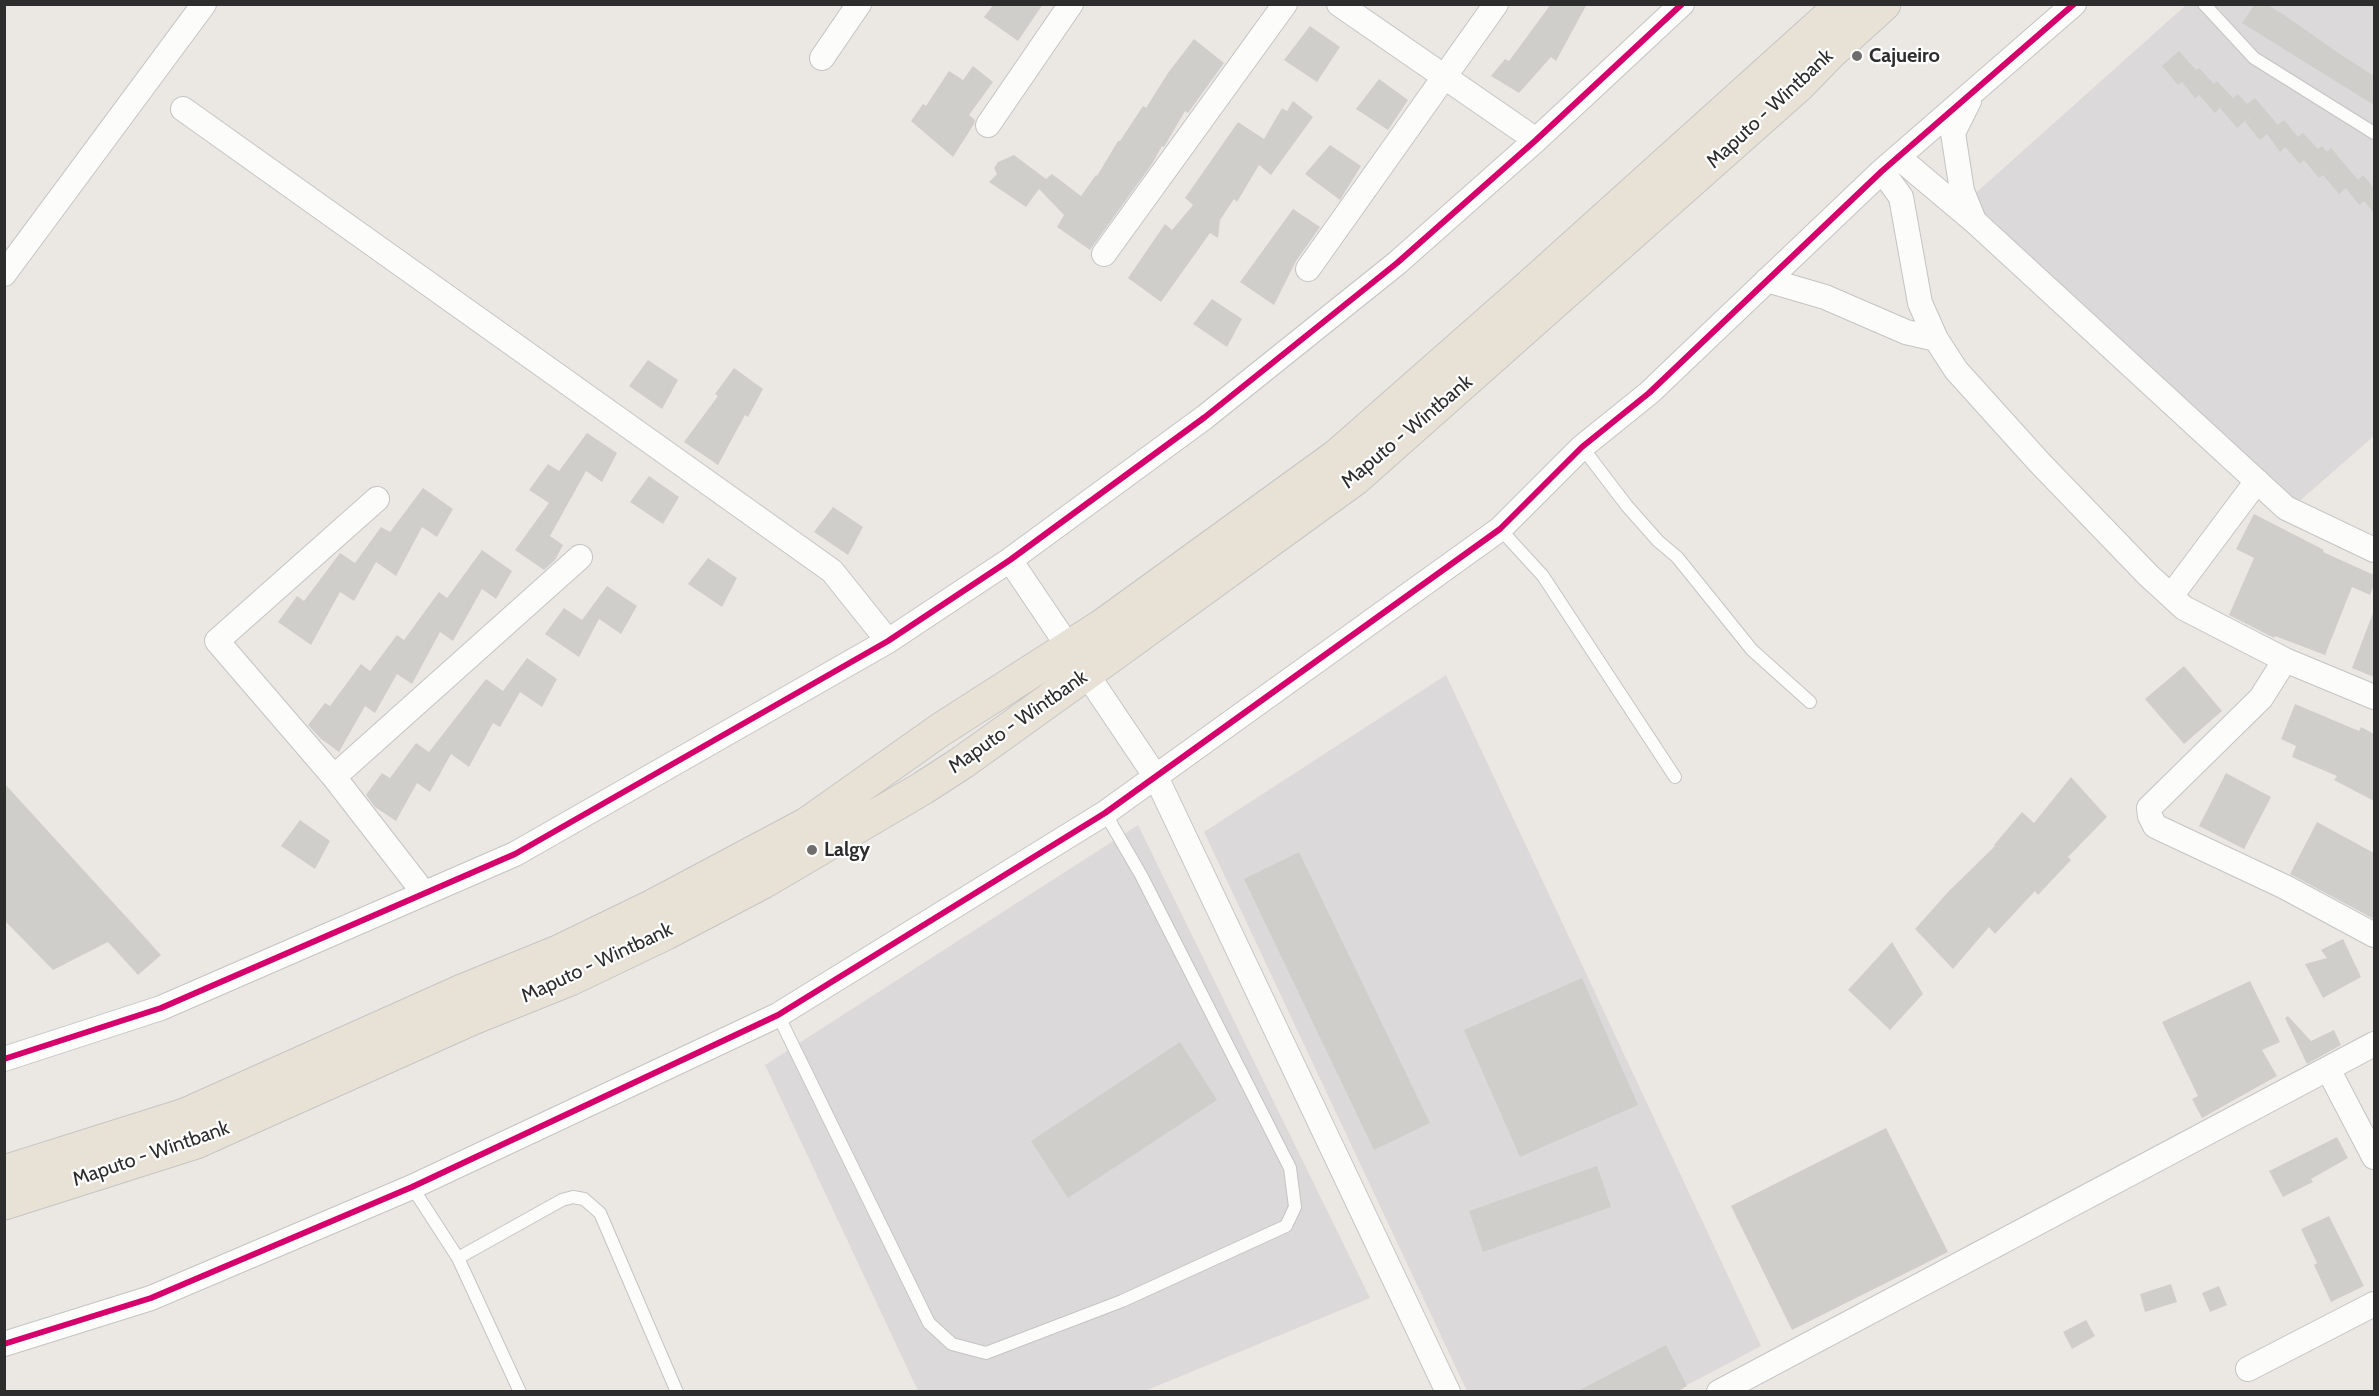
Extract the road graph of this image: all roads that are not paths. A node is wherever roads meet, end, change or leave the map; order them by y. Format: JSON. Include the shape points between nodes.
{"nodes":[{"id":1,"x":204,"y":4,"type":"edge"},
{"id":2,"x":859,"y":4,"type":"edge"},
{"id":3,"x":1071,"y":4,"type":"edge"},
{"id":4,"x":1285,"y":4,"type":"edge"},
{"id":5,"x":1340,"y":4,"type":"edge"},
{"id":6,"x":1496,"y":4,"type":"edge"},
{"id":7,"x":1682,"y":4,"type":"edge"},
{"id":8,"x":1843,"y":4,"type":"edge"},
{"id":9,"x":1884,"y":4,"type":"edge"},
{"id":10,"x":2074,"y":4,"type":"edge"},
{"id":11,"x":2204,"y":4,"type":"edge"},
{"id":12,"x":822,"y":58,"type":"dead end"},
{"id":13,"x":1445,"y":77,"type":"junction"},
{"id":14,"x":1976,"y":88,"type":"junction"},
{"id":15,"x":183,"y":109,"type":"dead end"},
{"id":16,"x":988,"y":125,"type":"dead end"},
{"id":17,"x":2374,"y":133,"type":"edge"},
{"id":18,"x":1536,"y":140,"type":"junction"},
{"id":19,"x":1890,"y":164,"type":"junction"},
{"id":20,"x":1973,"y":220,"type":"junction"},
{"id":21,"x":1104,"y":254,"type":"dead end"},
{"id":22,"x":1308,"y":269,"type":"dead end"},
{"id":23,"x":4,"y":274,"type":"edge"},
{"id":24,"x":1767,"y":280,"type":"junction"},
{"id":25,"x":1936,"y":339,"type":"junction"},
{"id":26,"x":1582,"y":447,"type":"junction"},
{"id":27,"x":2257,"y":482,"type":"junction"},
{"id":28,"x":377,"y":499,"type":"dead end"},
{"id":29,"x":1500,"y":529,"type":"junction"},
{"id":30,"x":2374,"y":550,"type":"edge"},
{"id":31,"x":580,"y":557,"type":"dead end"},
{"id":32,"x":1010,"y":560,"type":"junction"},
{"id":33,"x":2171,"y":596,"type":"junction"},
{"id":34,"x":888,"y":641,"type":"junction"},
{"id":35,"x":2285,"y":660,"type":"junction"},
{"id":36,"x":1078,"y":661,"type":"junction"},
{"id":37,"x":2374,"y":697,"type":"edge"},
{"id":38,"x":1810,"y":702,"type":"dead end"},
{"id":39,"x":333,"y":777,"type":"junction"},
{"id":40,"x":1156,"y":777,"type":"junction"},
{"id":41,"x":1675,"y":777,"type":"dead end"},
{"id":42,"x":1105,"y":813,"type":"junction"},
{"id":43,"x":424,"y":893,"type":"junction"},
{"id":44,"x":2374,"y":935,"type":"edge"},
{"id":45,"x":778,"y":1015,"type":"junction"},
{"id":46,"x":2374,"y":1044,"type":"edge"},
{"id":47,"x":4,"y":1059,"type":"edge"},
{"id":48,"x":2328,"y":1069,"type":"junction"},
{"id":49,"x":2374,"y":1157,"type":"edge"},
{"id":50,"x":4,"y":1172,"type":"edge"},
{"id":51,"x":412,"y":1187,"type":"junction"},
{"id":52,"x":4,"y":1203,"type":"edge"},
{"id":53,"x":458,"y":1258,"type":"junction"},
{"id":54,"x":2374,"y":1304,"type":"edge"},
{"id":55,"x":4,"y":1344,"type":"edge"},
{"id":56,"x":2248,"y":1369,"type":"dead end"},
{"id":57,"x":520,"y":1392,"type":"edge"},
{"id":58,"x":677,"y":1392,"type":"edge"},
{"id":59,"x":1448,"y":1392,"type":"edge"},
{"id":60,"x":1719,"y":1392,"type":"edge"}],
"edges":[{"from":1,"to":23,"type":"street"},
{"from":2,"to":12,"type":"street"},
{"from":3,"to":16,"type":"street"},
{"from":4,"to":21,"type":"street"},
{"from":5,"to":13,"type":"street"},
{"from":6,"to":13,"type":"street"},
{"from":7,"to":18,"type":"street"},
{"from":8,"to":36,"type":"highway","name":"Maputo - Wintbank","via":[[1338,454]]},
{"from":9,"to":36,"type":"highway","name":"Maputo - Wintbank","via":[[1798,86],[1356,478]]},
{"from":10,"to":14,"type":"street"},
{"from":11,"to":17,"type":"lane","via":[[2254,57]]},
{"from":13,"to":18,"type":"street"},
{"from":13,"to":22,"type":"street"},
{"from":14,"to":19,"type":"street"},
{"from":14,"to":20,"type":"street","via":[[1953,133],[1962,192]]},
{"from":15,"to":34,"type":"street","via":[[832,571]]},
{"from":18,"to":32,"type":"street","via":[[1397,263],[1205,417]]},
{"from":19,"to":20,"type":"street"},
{"from":19,"to":24,"type":"street"},
{"from":19,"to":25,"type":"street","via":[[1901,197],[1920,303]]},
{"from":20,"to":27,"type":"street"},
{"from":24,"to":25,"type":"street","via":[[1825,297],[1906,332]]},
{"from":24,"to":26,"type":"street","via":[[1649,393]]},
{"from":25,"to":33,"type":"street","via":[[1956,370],[2039,462]]},
{"from":26,"to":29,"type":"street"},
{"from":26,"to":38,"type":"lane","via":[[1627,506],[1677,557],[1752,650]]},
{"from":27,"to":30,"type":"street","via":[[2286,508]]},
{"from":27,"to":33,"type":"street"},
{"from":28,"to":39,"type":"street","via":[[217,641]]},
{"from":29,"to":40,"type":"street"},
{"from":29,"to":41,"type":"lane","via":[[1543,576]]},
{"from":31,"to":39,"type":"street"},
{"from":32,"to":34,"type":"street"},
{"from":32,"to":36,"type":"street"},
{"from":33,"to":35,"type":"street","via":[[2194,613]]},
{"from":34,"to":43,"type":"street","via":[[515,854]]},
{"from":35,"to":37,"type":"street"},
{"from":35,"to":44,"type":"street","via":[[2261,698],[2149,808],[2150,816],[2155,826],[2285,887]]},
{"from":36,"to":40,"type":"street"},
{"from":36,"to":50,"type":"highway","name":"Maputo - Wintbank","via":[[940,730],[807,824],[558,952],[185,1115]]},
{"from":36,"to":52,"type":"highway","name":"Maputo - Wintbank","via":[[963,762],[821,850],[666,933],[570,979],[473,1018],[196,1142]]},
{"from":39,"to":43,"type":"street"},
{"from":40,"to":42,"type":"street"},
{"from":40,"to":59,"type":"street"},
{"from":42,"to":45,"type":"street"},
{"from":42,"to":45,"type":"lane","via":[[1141,875],[1290,1168],[1295,1207],[1286,1226],[1122,1301],[986,1353],[952,1344],[929,1323]]},
{"from":43,"to":47,"type":"street","via":[[161,1008]]},
{"from":45,"to":51,"type":"street"},
{"from":46,"to":48,"type":"street"},
{"from":48,"to":49,"type":"street"},
{"from":48,"to":60,"type":"street"},
{"from":51,"to":53,"type":"lane"},
{"from":51,"to":55,"type":"street","via":[[151,1298]]},
{"from":53,"to":57,"type":"lane"},
{"from":53,"to":58,"type":"lane","via":[[562,1200],[584,1199],[600,1213]]},
{"from":54,"to":56,"type":"street"}]}
